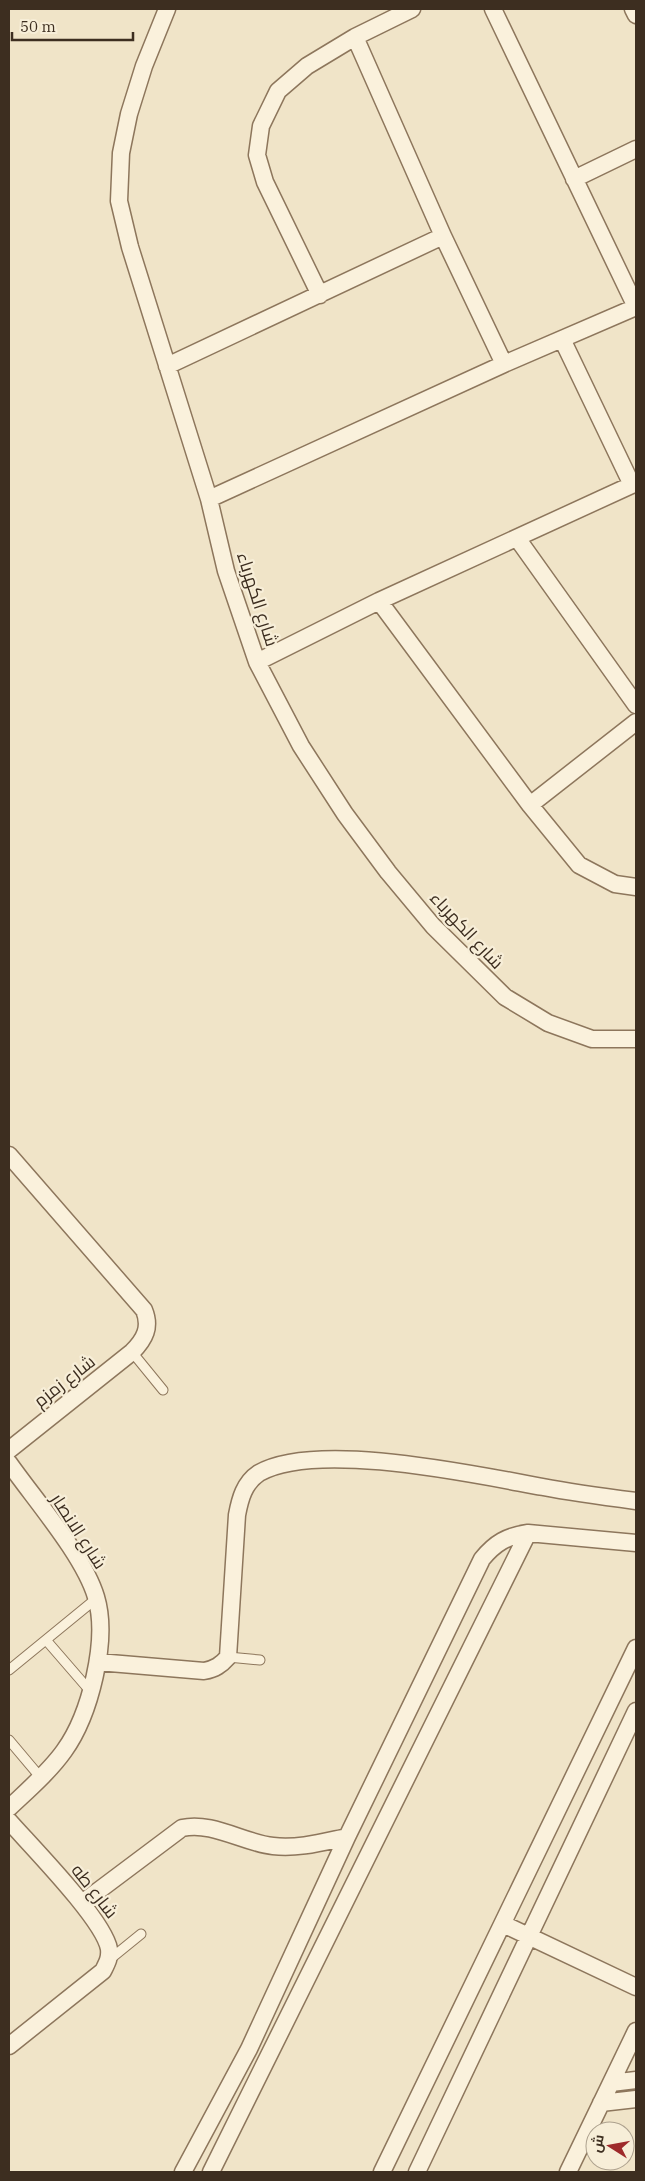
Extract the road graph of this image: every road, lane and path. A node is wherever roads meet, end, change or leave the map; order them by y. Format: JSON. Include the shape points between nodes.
{"nodes":[{"id":1,"x":167,"y":9,"type":"edge"},
{"id":2,"x":412,"y":9,"type":"edge"},
{"id":3,"x":493,"y":9,"type":"edge"},
{"id":4,"x":633,"y":9,"type":"edge"},
{"id":5,"x":636,"y":15,"type":"edge"},
{"id":6,"x":354,"y":37,"type":"junction"},
{"id":7,"x":636,"y":149,"type":"edge"},
{"id":8,"x":574,"y":179,"type":"junction"},
{"id":9,"x":443,"y":236,"type":"junction"},
{"id":10,"x":320,"y":295,"type":"junction"},
{"id":11,"x":636,"y":307,"type":"edge"},
{"id":12,"x":562,"y":339,"type":"junction"},
{"id":13,"x":504,"y":364,"type":"junction"},
{"id":14,"x":167,"y":366,"type":"junction"},
{"id":15,"x":634,"y":484,"type":"edge"},
{"id":16,"x":209,"y":499,"type":"junction"},
{"id":17,"x":516,"y":538,"type":"junction"},
{"id":18,"x":379,"y":601,"type":"junction"},
{"id":19,"x":257,"y":662,"type":"junction"},
{"id":20,"x":636,"y":705,"type":"edge"},
{"id":21,"x":636,"y":722,"type":"edge"},
{"id":22,"x":530,"y":805,"type":"junction"},
{"id":23,"x":636,"y":887,"type":"edge"},
{"id":24,"x":636,"y":1039,"type":"edge"},
{"id":25,"x":9,"y":1155,"type":"edge"},
{"id":26,"x":137,"y":1347,"type":"junction"},
{"id":27,"x":164,"y":1390,"type":"dead end"},
{"id":28,"x":9,"y":1450,"type":"edge"},
{"id":29,"x":9,"y":1463,"type":"edge"},
{"id":30,"x":636,"y":1501,"type":"edge"},
{"id":31,"x":528,"y":1533,"type":"junction"},
{"id":32,"x":636,"y":1543,"type":"edge"},
{"id":33,"x":97,"y":1598,"type":"junction"},
{"id":34,"x":46,"y":1640,"type":"junction"},
{"id":35,"x":636,"y":1648,"type":"edge"},
{"id":36,"x":228,"y":1657,"type":"junction"},
{"id":37,"x":260,"y":1660,"type":"dead end"},
{"id":38,"x":98,"y":1662,"type":"junction"},
{"id":39,"x":9,"y":1670,"type":"edge"},
{"id":40,"x":91,"y":1692,"type":"junction"},
{"id":41,"x":636,"y":1711,"type":"edge"},
{"id":42,"x":9,"y":1740,"type":"edge"},
{"id":43,"x":41,"y":1778,"type":"junction"},
{"id":44,"x":9,"y":1808,"type":"edge"},
{"id":45,"x":9,"y":1821,"type":"edge"},
{"id":46,"x":346,"y":1837,"type":"junction"},
{"id":47,"x":546,"y":1838,"type":"junction"},
{"id":48,"x":570,"y":1851,"type":"junction"},
{"id":49,"x":82,"y":1903,"type":"junction"},
{"id":50,"x":503,"y":1924,"type":"junction"},
{"id":51,"x":141,"y":1934,"type":"dead end"},
{"id":52,"x":528,"y":1936,"type":"junction"},
{"id":53,"x":109,"y":1960,"type":"junction"},
{"id":54,"x":636,"y":1988,"type":"edge"},
{"id":55,"x":636,"y":2031,"type":"edge"},
{"id":56,"x":9,"y":2046,"type":"edge"},
{"id":57,"x":636,"y":2080,"type":"edge"},
{"id":58,"x":610,"y":2083,"type":"junction"},
{"id":59,"x":636,"y":2099,"type":"edge"},
{"id":60,"x":601,"y":2103,"type":"junction"},
{"id":61,"x":183,"y":2172,"type":"edge"},
{"id":62,"x":211,"y":2172,"type":"edge"},
{"id":63,"x":382,"y":2172,"type":"edge"},
{"id":64,"x":417,"y":2172,"type":"edge"},
{"id":65,"x":568,"y":2172,"type":"edge"}],
"edges":[{"from":1,"to":14,"type":"street","name":"شارع الكهرباء","via":[[129,114],[121,153],[119,201]]},
{"from":2,"to":6,"type":"street"},
{"from":3,"to":8,"type":"street"},
{"from":4,"to":5,"type":"street"},
{"from":6,"to":9,"type":"street"},
{"from":6,"to":10,"type":"street","via":[[307,66],[278,91],[261,126],[257,155],[264,182]]},
{"from":7,"to":8,"type":"street"},
{"from":8,"to":11,"type":"street"},
{"from":9,"to":10,"type":"street"},
{"from":9,"to":13,"type":"street"},
{"from":10,"to":14,"type":"street"},
{"from":11,"to":12,"type":"street"},
{"from":12,"to":13,"type":"street"},
{"from":12,"to":15,"type":"street"},
{"from":13,"to":16,"type":"street"},
{"from":14,"to":16,"type":"street","name":"شارع الكهرباء"},
{"from":15,"to":17,"type":"street"},
{"from":16,"to":19,"type":"street","name":"شارع الكهرباء","via":[[226,571]]},
{"from":17,"to":18,"type":"street"},
{"from":17,"to":20,"type":"street"},
{"from":18,"to":19,"type":"street"},
{"from":18,"to":22,"type":"street"},
{"from":19,"to":24,"type":"street","name":"شارع الكهرباء","via":[[301,746],[345,814],[434,926],[504,998],[548,1023],[592,1039]]},
{"from":21,"to":22,"type":"street"},
{"from":22,"to":23,"type":"street","via":[[579,864],[615,884]]},
{"from":25,"to":26,"type":"street","via":[[144,1310],[148,1319],[147,1330]]},
{"from":26,"to":27,"type":"lane"},
{"from":26,"to":28,"type":"street","name":"شارع زمزم"},
{"from":29,"to":33,"type":"street","name":"شارع الانصار","via":[[80,1563]]},
{"from":30,"to":36,"type":"street","via":[[385,1462],[301,1460],[275,1466],[258,1474],[240,1497],[236,1515]]},
{"from":31,"to":32,"type":"street"},
{"from":31,"to":46,"type":"street","via":[[502,1540],[482,1559]]},
{"from":31,"to":62,"type":"street"},
{"from":33,"to":34,"type":"lane"},
{"from":33,"to":38,"type":"street","name":"شارع الانصار"},
{"from":34,"to":39,"type":"lane"},
{"from":34,"to":40,"type":"lane"},
{"from":35,"to":47,"type":"street"},
{"from":36,"to":37,"type":"lane"},
{"from":36,"to":38,"type":"street","via":[[218,1667],[204,1671]]},
{"from":38,"to":40,"type":"street","name":"شارع الانصار"},
{"from":40,"to":43,"type":"street","name":"شارع الانصار","via":[[65,1750]]},
{"from":41,"to":48,"type":"street"},
{"from":42,"to":43,"type":"lane"},
{"from":43,"to":44,"type":"street","name":"شارع الانصار"},
{"from":45,"to":49,"type":"street","name":"شارع طه"},
{"from":46,"to":49,"type":"street","via":[[311,1844],[274,1846],[197,1827],[182,1828]]},
{"from":46,"to":61,"type":"street","via":[[249,2049]]},
{"from":47,"to":48,"type":"street"},
{"from":47,"to":50,"type":"street"},
{"from":48,"to":52,"type":"street"},
{"from":49,"to":53,"type":"street","name":"شارع طه","via":[[103,1934]]},
{"from":50,"to":52,"type":"street"},
{"from":50,"to":63,"type":"street"},
{"from":51,"to":53,"type":"lane"},
{"from":52,"to":54,"type":"street"},
{"from":52,"to":64,"type":"street"},
{"from":53,"to":56,"type":"street","via":[[103,1971]]},
{"from":55,"to":58,"type":"street"},
{"from":57,"to":58,"type":"street"},
{"from":58,"to":60,"type":"street"},
{"from":59,"to":60,"type":"street"},
{"from":60,"to":65,"type":"street"}]}
